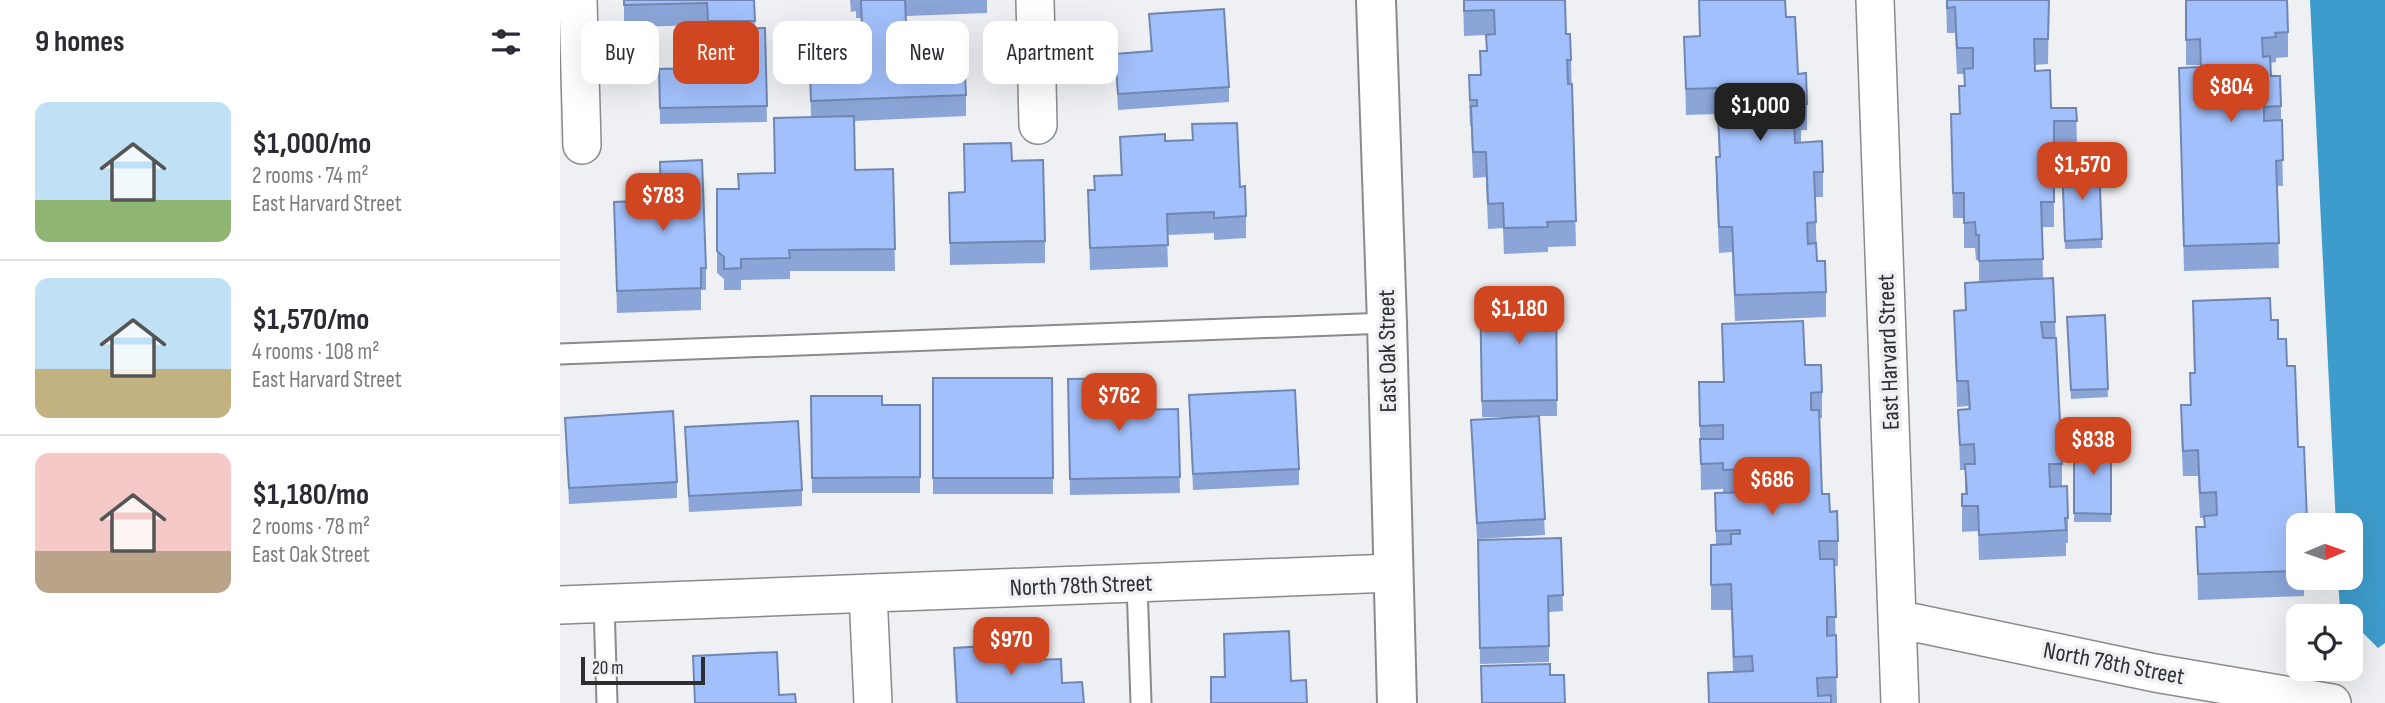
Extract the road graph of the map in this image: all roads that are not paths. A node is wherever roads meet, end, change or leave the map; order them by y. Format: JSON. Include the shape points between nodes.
{"nodes":[{"id":1,"x":578,"y":0,"type":"edge"},
{"id":2,"x":1035,"y":0,"type":"edge"},
{"id":3,"x":1376,"y":0,"type":"edge"},
{"id":4,"x":1875,"y":0,"type":"edge"},
{"id":5,"x":1038,"y":125,"type":"dead end"},
{"id":6,"x":582,"y":145,"type":"dead end"},
{"id":7,"x":1387,"y":323,"type":"junction"},
{"id":8,"x":560,"y":354,"type":"edge"},
{"id":9,"x":1392,"y":573,"type":"junction"},
{"id":10,"x":1137,"y":583,"type":"junction"},
{"id":11,"x":868,"y":593,"type":"junction"},
{"id":12,"x":604,"y":603,"type":"junction"},
{"id":13,"x":560,"y":605,"type":"edge"},
{"id":14,"x":1897,"y":619,"type":"junction"},
{"id":15,"x":607,"y":703,"type":"edge"},
{"id":16,"x":873,"y":703,"type":"edge"},
{"id":17,"x":1141,"y":703,"type":"edge"},
{"id":18,"x":1396,"y":703,"type":"edge"},
{"id":19,"x":1900,"y":703,"type":"edge"},
{"id":20,"x":2332,"y":703,"type":"edge"}],
"edges":[{"from":1,"to":6,"type":"street"},
{"from":2,"to":5,"type":"street"},
{"from":3,"to":7,"type":"street","name":"East Oak Street"},
{"from":4,"to":14,"type":"street","name":"East Harvard Street"},
{"from":7,"to":8,"type":"lane"},
{"from":7,"to":9,"type":"street","name":"East Oak Street"},
{"from":9,"to":10,"type":"street","name":"North 78th Street"},
{"from":9,"to":18,"type":"street","name":"East Oak Street"},
{"from":10,"to":11,"type":"street","name":"North 78th Street"},
{"from":10,"to":17,"type":"lane"},
{"from":11,"to":12,"type":"street","name":"North 78th Street"},
{"from":11,"to":16,"type":"street"},
{"from":12,"to":13,"type":"street","name":"North 78th Street"},
{"from":12,"to":15,"type":"lane"},
{"from":14,"to":19,"type":"street","name":"East Harvard Street"},
{"from":14,"to":20,"type":"street","name":"North 78th Street","via":[[2155,673]]}]}
